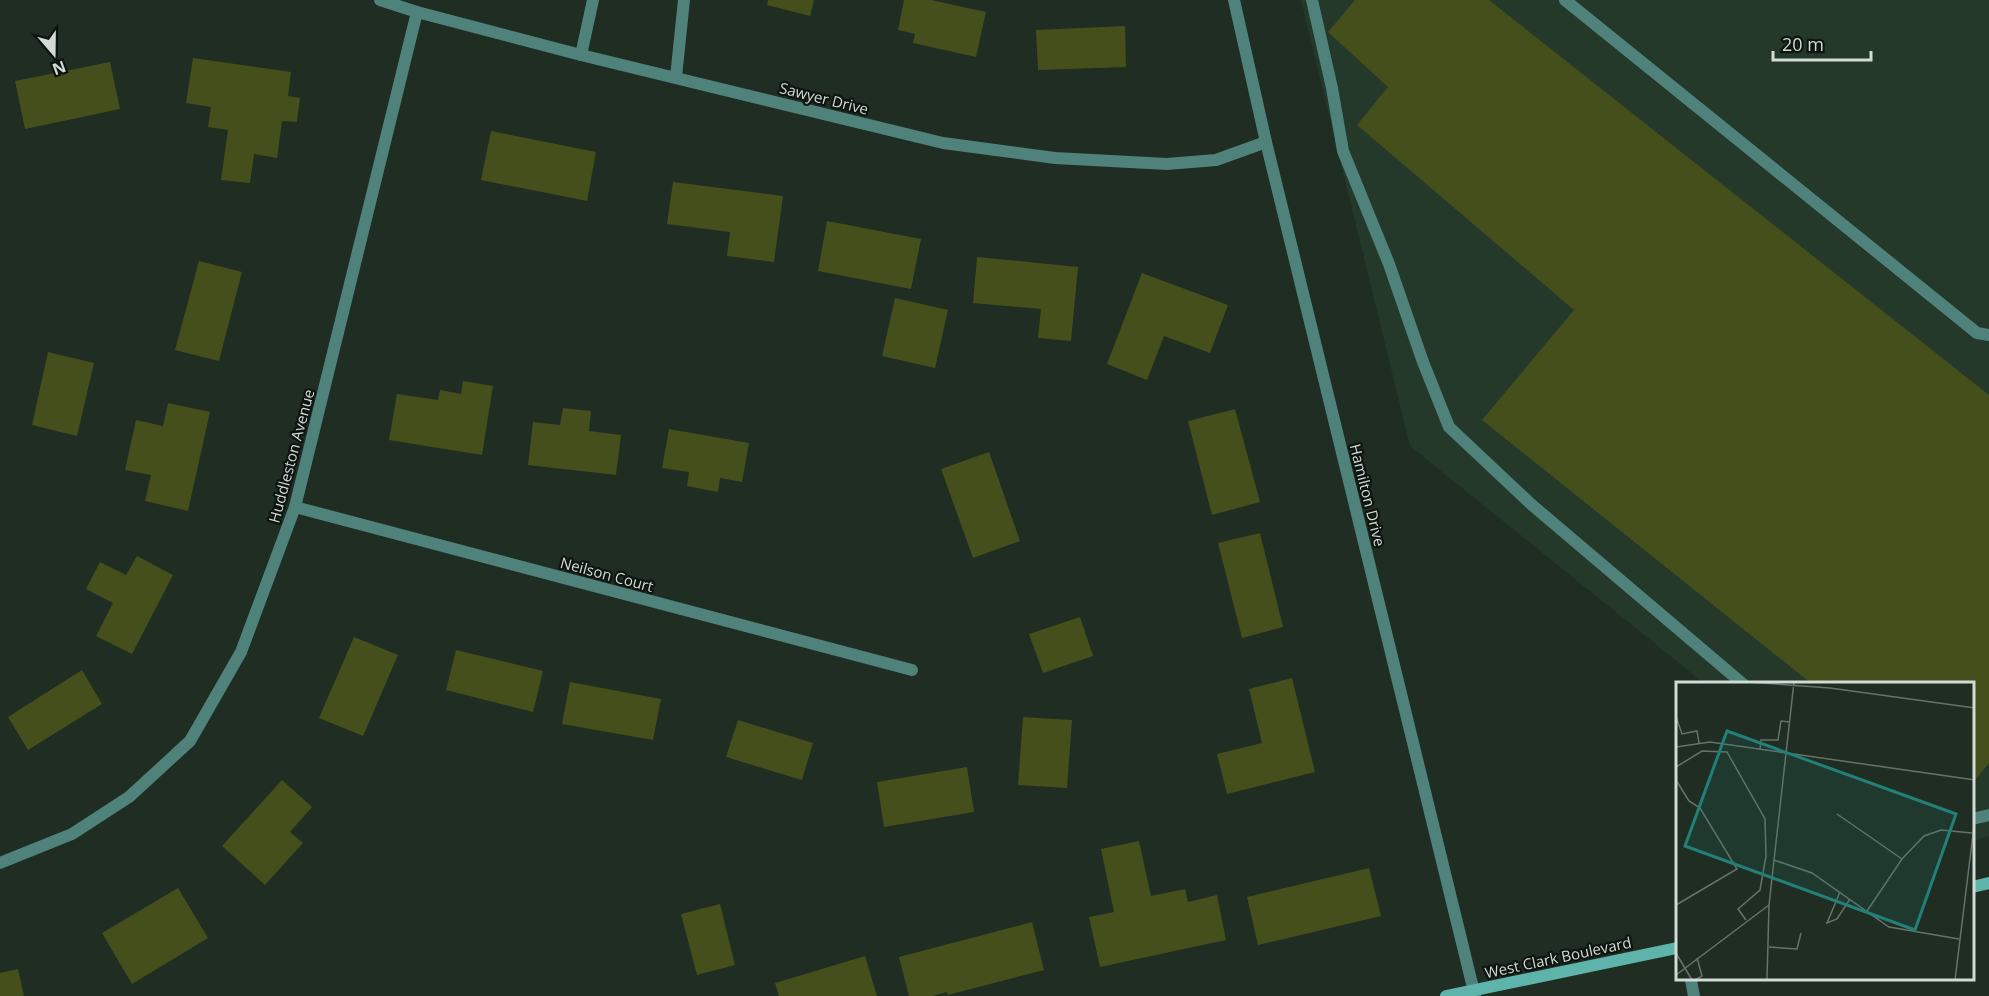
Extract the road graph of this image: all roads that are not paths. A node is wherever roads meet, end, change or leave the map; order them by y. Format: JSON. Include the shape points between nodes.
{"nodes":[{"id":1,"x":380,"y":0,"type":"edge"},
{"id":2,"x":593,"y":0,"type":"edge"},
{"id":3,"x":684,"y":0,"type":"edge"},
{"id":4,"x":1234,"y":0,"type":"edge"},
{"id":5,"x":1312,"y":0,"type":"edge"},
{"id":6,"x":1565,"y":0,"type":"edge"},
{"id":7,"x":417,"y":12,"type":"junction"},
{"id":8,"x":580,"y":55,"type":"junction"},
{"id":9,"x":676,"y":77,"type":"junction"},
{"id":10,"x":1266,"y":142,"type":"junction"},
{"id":11,"x":1989,"y":336,"type":"edge"},
{"id":12,"x":296,"y":507,"type":"junction"},
{"id":13,"x":912,"y":670,"type":"dead end"},
{"id":14,"x":1741,"y":682,"type":"edge"},
{"id":15,"x":1989,"y":815,"type":"edge"},
{"id":16,"x":1974,"y":819,"type":"edge"},
{"id":17,"x":0,"y":863,"type":"edge"},
{"id":18,"x":1989,"y":883,"type":"edge"},
{"id":19,"x":1974,"y":887,"type":"edge"},
{"id":20,"x":1676,"y":948,"type":"edge"},
{"id":21,"x":1691,"y":981,"type":"edge"},
{"id":22,"x":1474,"y":993,"type":"edge"},
{"id":23,"x":1446,"y":996,"type":"edge"},
{"id":24,"x":1694,"y":996,"type":"edge"}],
"edges":[{"from":1,"to":7,"type":"street","name":"Sawyer Drive"},
{"from":2,"to":8,"type":"street"},
{"from":3,"to":9,"type":"street"},
{"from":4,"to":10,"type":"street","name":"Hamilton Drive"},
{"from":5,"to":14,"type":"street","via":[[1343,151],[1449,427],[1532,505]]},
{"from":6,"to":11,"type":"street","via":[[1977,333]]},
{"from":7,"to":8,"type":"street","name":"Sawyer Drive"},
{"from":7,"to":12,"type":"street","name":"Huddleston Avenue"},
{"from":8,"to":9,"type":"street","name":"Sawyer Drive"},
{"from":9,"to":10,"type":"street","name":"Sawyer Drive","via":[[943,142],[1055,158],[1167,164],[1216,160]]},
{"from":10,"to":22,"type":"street","name":"Hamilton Drive"},
{"from":12,"to":13,"type":"street","name":"Neilson Court"},
{"from":12,"to":17,"type":"street","name":"Huddleston Avenue","via":[[242,652],[190,741],[129,797],[72,834]]},
{"from":15,"to":16,"type":"street"},
{"from":18,"to":19,"type":"street"},
{"from":20,"to":22,"type":"street","name":"West Clark Boulevard"},
{"from":21,"to":24,"type":"street"},
{"from":22,"to":23,"type":"street","name":"West Clark Boulevard"}]}
